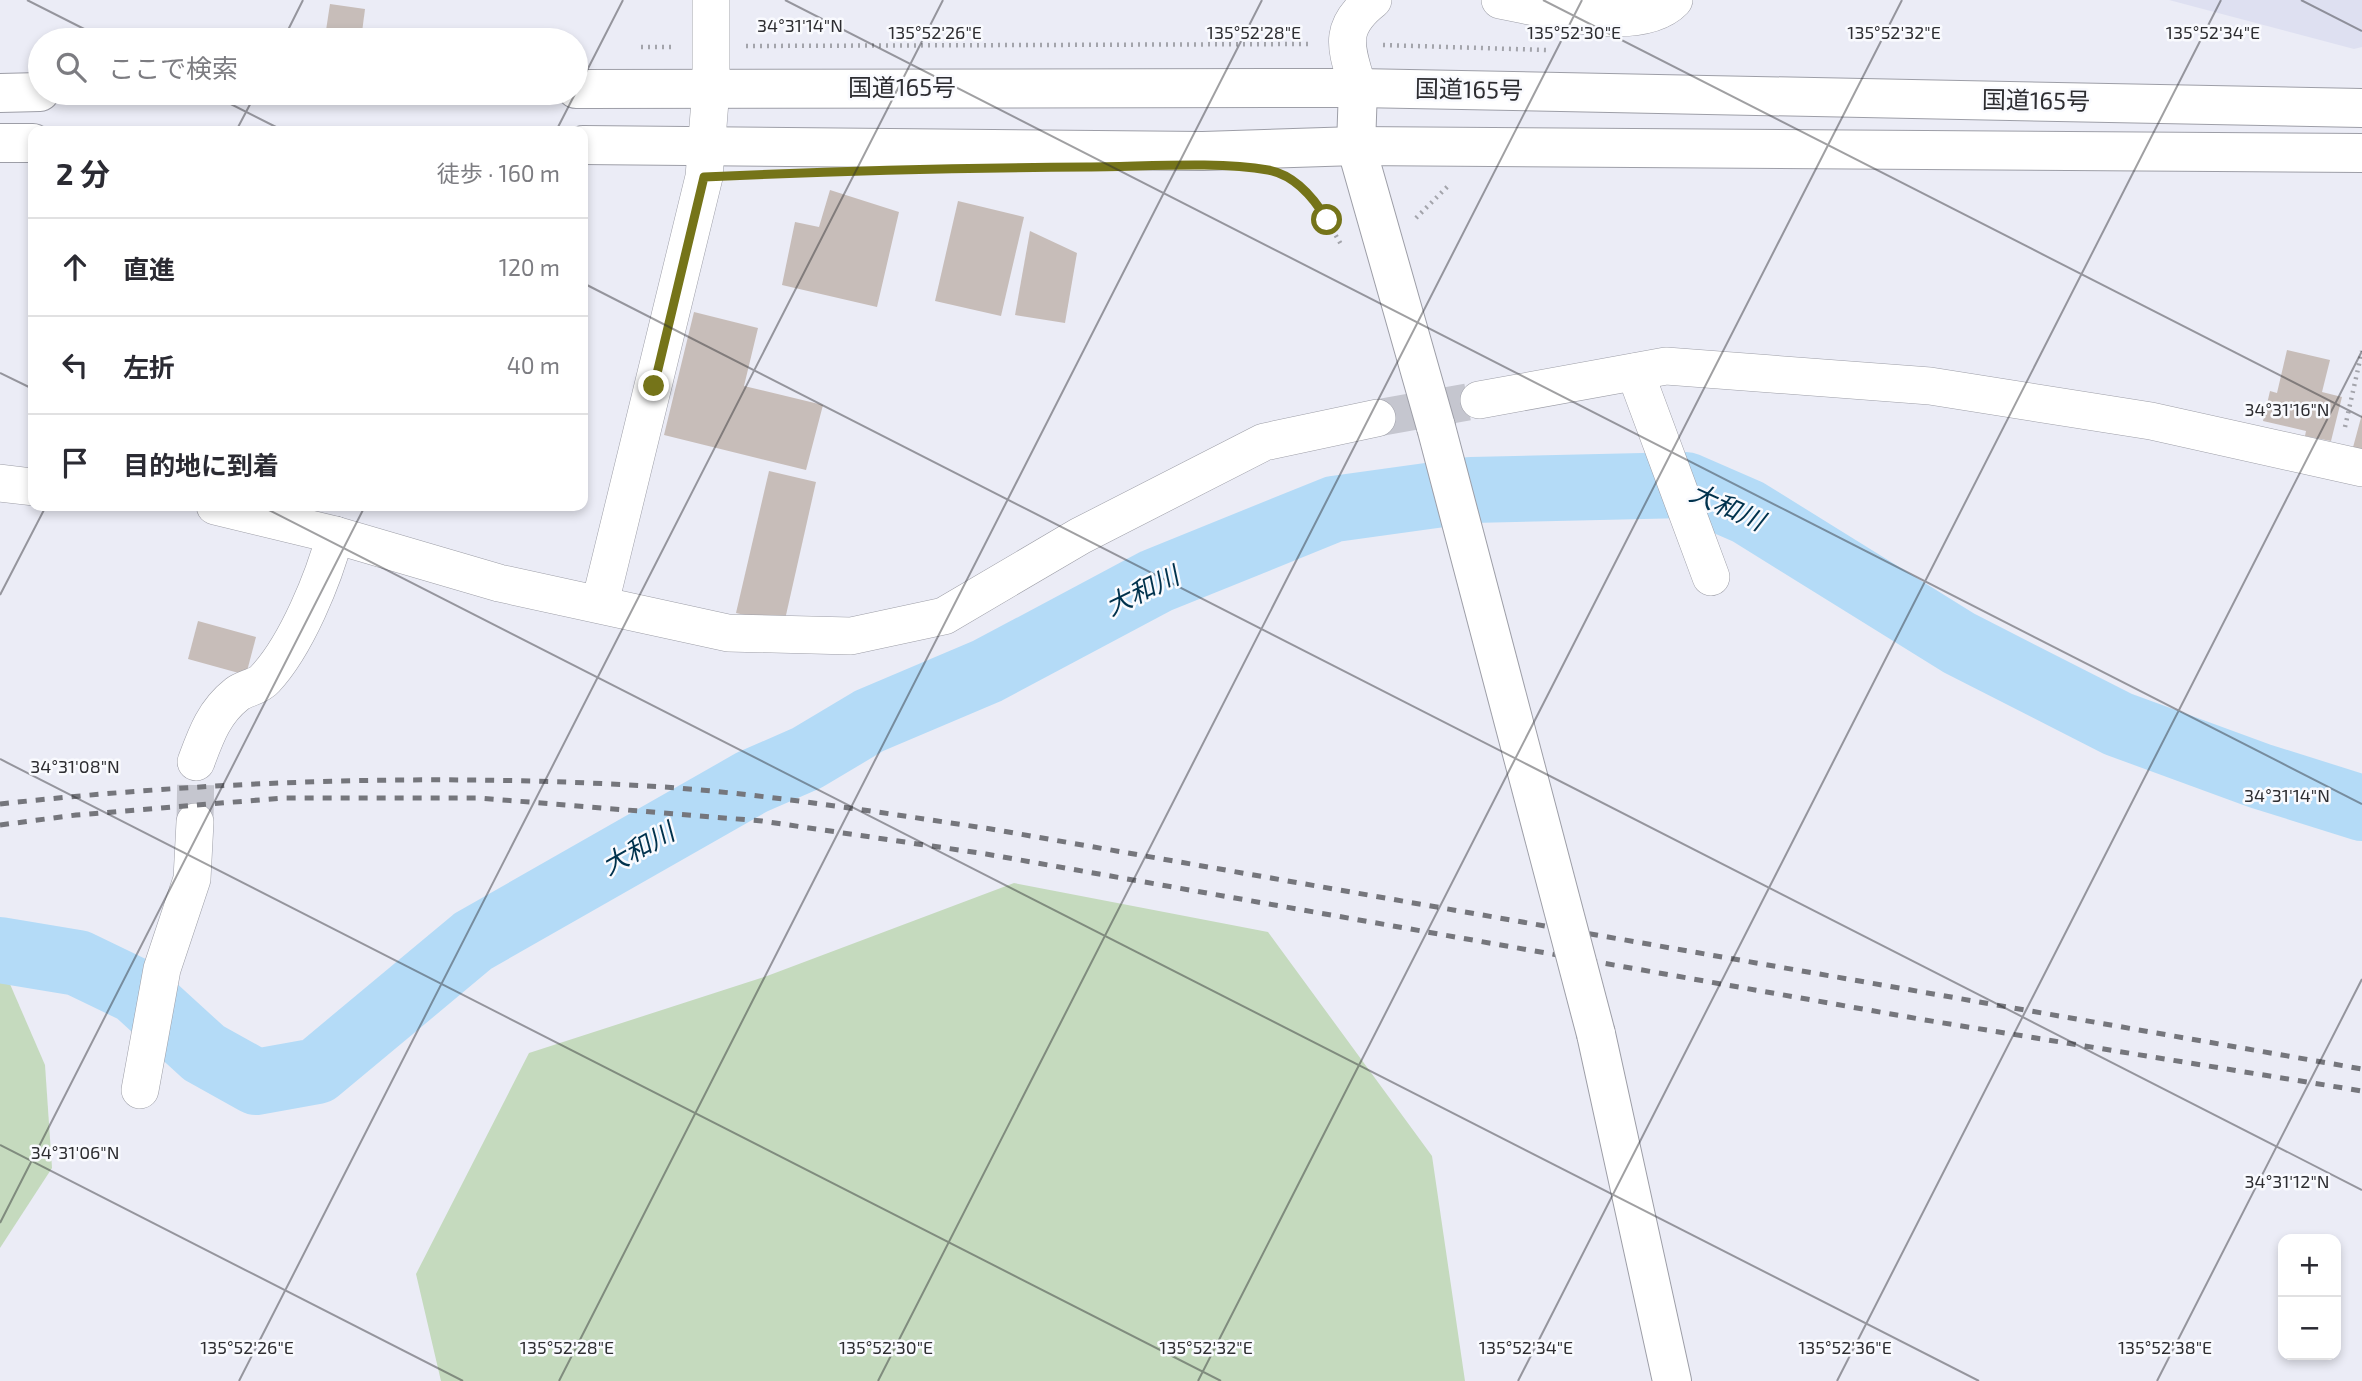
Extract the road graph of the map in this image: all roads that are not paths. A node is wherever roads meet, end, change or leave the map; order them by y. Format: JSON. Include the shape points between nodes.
{"nodes":[{"id":1,"x":711,"y":0,"type":"edge"},
{"id":2,"x":1373,"y":0,"type":"edge"},
{"id":3,"x":1500,"y":0,"type":"edge"},
{"id":4,"x":1674,"y":0,"type":"edge"},
{"id":5,"x":711,"y":88,"type":"junction"},
{"id":6,"x":1358,"y":88,"type":"junction"},
{"id":7,"x":588,"y":89,"type":"edge"},
{"id":8,"x":28,"y":92,"type":"edge"},
{"id":9,"x":0,"y":93,"type":"edge"},
{"id":10,"x":2362,"y":108,"type":"edge"},
{"id":11,"x":0,"y":143,"type":"edge"},
{"id":12,"x":28,"y":143,"type":"edge"},
{"id":13,"x":588,"y":145,"type":"edge"},
{"id":14,"x":706,"y":146,"type":"junction"},
{"id":15,"x":1356,"y":146,"type":"junction"},
{"id":16,"x":2362,"y":153,"type":"edge"},
{"id":17,"x":1635,"y":372,"type":"junction"},
{"id":18,"x":1479,"y":400,"type":"tunnel mouth"},
{"id":19,"x":1377,"y":418,"type":"tunnel mouth"},
{"id":20,"x":2349,"y":465,"type":"edge"},
{"id":21,"x":0,"y":483,"type":"edge"},
{"id":22,"x":28,"y":486,"type":"edge"},
{"id":23,"x":236,"y":511,"type":"edge"},
{"id":24,"x":335,"y":534,"type":"junction"},
{"id":25,"x":1711,"y":577,"type":"dead end"},
{"id":26,"x":600,"y":603,"type":"junction"},
{"id":27,"x":196,"y":762,"type":"tunnel mouth"},
{"id":28,"x":195,"y":822,"type":"tunnel mouth"},
{"id":29,"x":139,"y":1090,"type":"dead end"},
{"id":30,"x":1672,"y":1381,"type":"edge"}],
"edges":[{"from":1,"to":5,"type":"street"},
{"from":2,"to":6,"type":"street","via":[[1357,12],[1345,44]]},
{"from":3,"to":4,"type":"street","via":[[1597,18],[1639,16]]},
{"from":5,"to":6,"type":"main road","name":"国道165号"},
{"from":5,"to":7,"type":"main road","name":"国道165号"},
{"from":5,"to":14,"type":"street"},
{"from":6,"to":10,"type":"main road","name":"国道165号"},
{"from":6,"to":15,"type":"main road"},
{"from":8,"to":9,"type":"main road"},
{"from":11,"to":12,"type":"main road"},
{"from":13,"to":14,"type":"main road","name":"国道165号"},
{"from":14,"to":15,"type":"main road","name":"国道165号","via":[[1203,151]]},
{"from":14,"to":26,"type":"street","via":[[704,177]]},
{"from":15,"to":16,"type":"main road","name":"国道165号"},
{"from":15,"to":30,"type":"main road","bridge":true,"via":[[1436,427],[1596,1034]]},
{"from":17,"to":18,"type":"street"},
{"from":17,"to":20,"type":"street","via":[[1666,366],[1930,386],[2151,421]]},
{"from":17,"to":25,"type":"street"},
{"from":19,"to":26,"type":"street","via":[[1264,442],[1080,536],[944,616],[851,636],[795,637],[728,633]]},
{"from":21,"to":22,"type":"street"},
{"from":23,"to":24,"type":"street"},
{"from":24,"to":26,"type":"street","via":[[462,573]]},
{"from":24,"to":27,"type":"street","via":[[327,567],[293,636],[264,681],[238,693],[211,721]]},
{"from":28,"to":29,"type":"street","via":[[192,879],[162,969]]}]}
